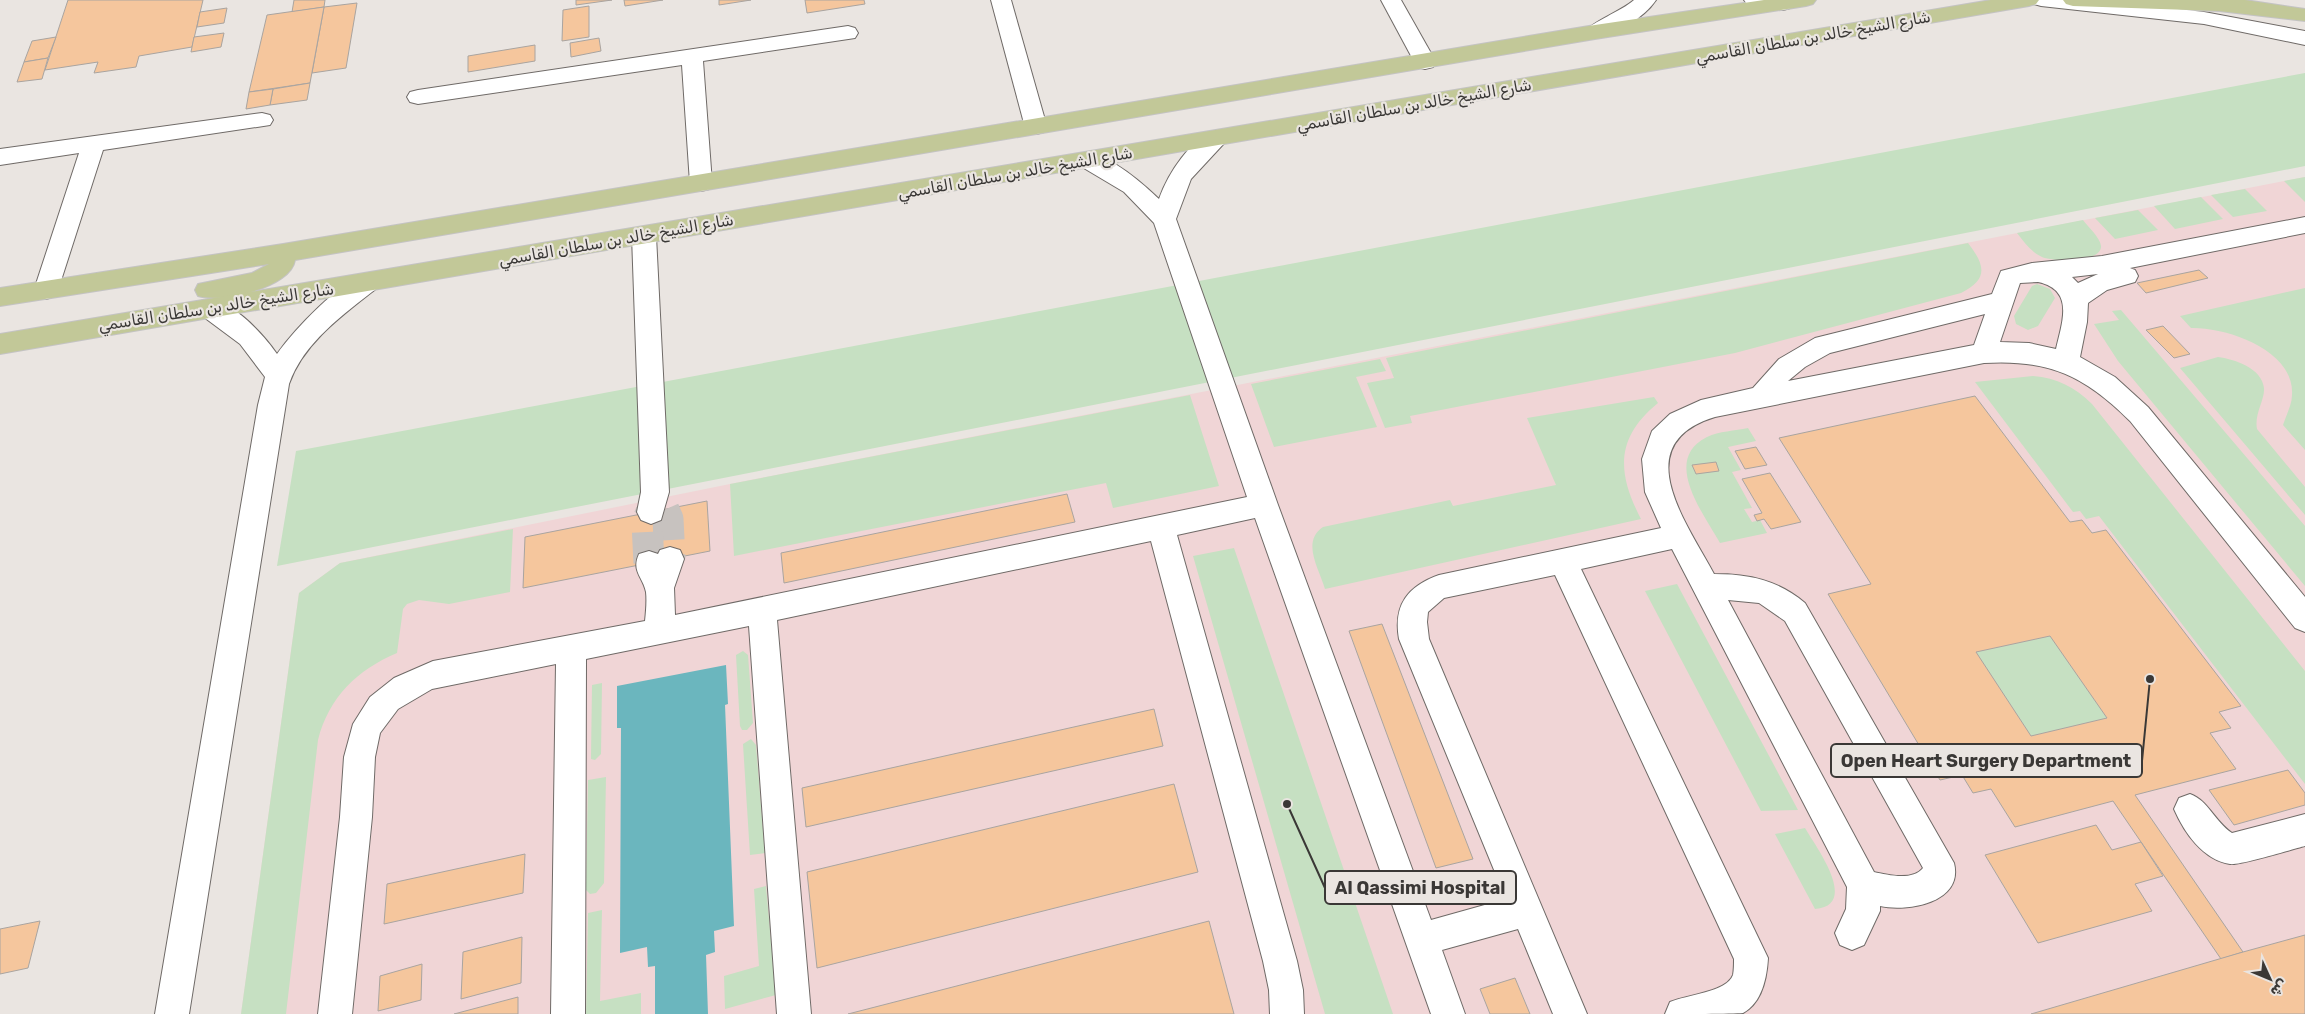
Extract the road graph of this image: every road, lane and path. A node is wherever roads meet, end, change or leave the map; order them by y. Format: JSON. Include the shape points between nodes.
{"nodes":[{"id":1,"x":1001,"y":0,"type":"edge"},
{"id":2,"x":1391,"y":0,"type":"edge"},
{"id":3,"x":1646,"y":0,"type":"edge"},
{"id":4,"x":1754,"y":0,"type":"edge"},
{"id":5,"x":1806,"y":0,"type":"edge"},
{"id":6,"x":2030,"y":0,"type":"edge"},
{"id":7,"x":2041,"y":0,"type":"edge"},
{"id":8,"x":2073,"y":0,"type":"edge"},
{"id":9,"x":1783,"y":4,"type":"junction"},
{"id":10,"x":2305,"y":15,"type":"edge"},
{"id":11,"x":1595,"y":32,"type":"junction"},
{"id":12,"x":848,"y":33,"type":"dead end"},
{"id":13,"x":2305,"y":38,"type":"edge"},
{"id":14,"x":692,"y":56,"type":"junction"},
{"id":15,"x":1425,"y":62,"type":"junction"},
{"id":16,"x":418,"y":97,"type":"dead end"},
{"id":17,"x":262,"y":120,"type":"dead end"},
{"id":18,"x":1036,"y":127,"type":"junction"},
{"id":19,"x":1218,"y":138,"type":"junction"},
{"id":20,"x":94,"y":143,"type":"junction"},
{"id":21,"x":0,"y":157,"type":"edge"},
{"id":22,"x":1090,"y":161,"type":"junction"},
{"id":23,"x":701,"y":183,"type":"junction"},
{"id":24,"x":1164,"y":218,"type":"junction"},
{"id":25,"x":2305,"y":225,"type":"edge"},
{"id":26,"x":644,"y":236,"type":"junction"},
{"id":27,"x":2305,"y":239,"type":"edge"},
{"id":28,"x":283,"y":253,"type":"junction"},
{"id":29,"x":2032,"y":272,"type":"junction"},
{"id":30,"x":368,"y":282,"type":"junction"},
{"id":31,"x":46,"y":290,"type":"junction"},
{"id":32,"x":0,"y":297,"type":"edge"},
{"id":33,"x":2075,"y":300,"type":"junction"},
{"id":34,"x":2000,"y":301,"type":"junction"},
{"id":35,"x":210,"y":308,"type":"junction"},
{"id":36,"x":103,"y":326,"type":"junction"},
{"id":37,"x":0,"y":344,"type":"edge"},
{"id":38,"x":1984,"y":353,"type":"junction"},
{"id":39,"x":2066,"y":362,"type":"junction"},
{"id":40,"x":278,"y":377,"type":"junction"},
{"id":41,"x":1761,"y":397,"type":"junction"},
{"id":42,"x":1264,"y":505,"type":"junction"},
{"id":43,"x":657,"y":507,"type":"tunnel mouth"},
{"id":44,"x":1161,"y":526,"type":"junction"},
{"id":45,"x":1679,"y":536,"type":"junction"},
{"id":46,"x":1563,"y":561,"type":"junction"},
{"id":47,"x":660,"y":570,"type":"tunnel mouth"},
{"id":48,"x":1707,"y":587,"type":"junction"},
{"id":49,"x":762,"y":610,"type":"junction"},
{"id":50,"x":2305,"y":619,"type":"edge"},
{"id":51,"x":660,"y":631,"type":"junction"},
{"id":52,"x":571,"y":649,"type":"junction"},
{"id":53,"x":2190,"y":809,"type":"dead end"},
{"id":54,"x":2305,"y":830,"type":"edge"},
{"id":55,"x":1863,"y":885,"type":"junction"},
{"id":56,"x":1528,"y":910,"type":"junction"},
{"id":57,"x":1852,"y":933,"type":"dead end"},
{"id":58,"x":1422,"y":939,"type":"junction"},
{"id":59,"x":172,"y":1014,"type":"edge"},
{"id":60,"x":335,"y":1014,"type":"edge"},
{"id":61,"x":568,"y":1014,"type":"edge"},
{"id":62,"x":794,"y":1014,"type":"edge"},
{"id":63,"x":1287,"y":1014,"type":"edge"},
{"id":64,"x":1448,"y":1014,"type":"edge"},
{"id":65,"x":1570,"y":1014,"type":"edge"},
{"id":66,"x":1682,"y":1014,"type":"edge"}],
"edges":[{"from":1,"to":18,"type":"street"},
{"from":2,"to":15,"type":"street"},
{"from":3,"to":11,"type":"street","via":[[1619,21]]},
{"from":4,"to":9,"type":"street"},
{"from":5,"to":9,"type":"main road"},
{"from":6,"to":19,"type":"main road","name":"شارع الشيخ خالد بن سلطان القاسمي"},
{"from":7,"to":13,"type":"street","via":[[2204,18]]},
{"from":8,"to":10,"type":"main road","via":[[2202,2]]},
{"from":9,"to":11,"type":"main road"},
{"from":11,"to":15,"type":"main road"},
{"from":12,"to":14,"type":"street"},
{"from":14,"to":16,"type":"street"},
{"from":14,"to":23,"type":"street"},
{"from":15,"to":18,"type":"main road"},
{"from":17,"to":20,"type":"street"},
{"from":18,"to":23,"type":"main road"},
{"from":19,"to":22,"type":"main road","name":"شارع الشيخ خالد بن سلطان القاسمي"},
{"from":19,"to":24,"type":"street","via":[[1181,174],[1170,195]]},
{"from":20,"to":21,"type":"street"},
{"from":20,"to":31,"type":"street"},
{"from":22,"to":24,"type":"street","via":[[1132,186]]},
{"from":22,"to":26,"type":"main road","name":"شارع الشيخ خالد بن سلطان القاسمي"},
{"from":23,"to":28,"type":"main road"},
{"from":24,"to":42,"type":"street"},
{"from":25,"to":29,"type":"street","via":[[2102,265]]},
{"from":26,"to":30,"type":"main road","name":"شارع الشيخ خالد بن سلطان القاسمي"},
{"from":26,"to":43,"type":"street"},
{"from":27,"to":33,"type":"street","via":[[2108,280],[2087,288]]},
{"from":28,"to":31,"type":"main road"},
{"from":28,"to":36,"type":"main road","via":[[282,266],[265,278],[147,304],[124,312]]},
{"from":29,"to":33,"type":"street","via":[[2059,282]]},
{"from":29,"to":34,"type":"street","via":[[2010,277]]},
{"from":30,"to":35,"type":"main road","name":"شارع الشيخ خالد بن سلطان القاسمي"},
{"from":30,"to":40,"type":"street","via":[[340,302],[316,326]]},
{"from":31,"to":32,"type":"main road"},
{"from":33,"to":39,"type":"street"},
{"from":34,"to":38,"type":"street"},
{"from":34,"to":41,"type":"street","via":[[1824,345],[1786,366]]},
{"from":35,"to":36,"type":"main road","name":"شارع الشيخ خالد بن سلطان القاسمي"},
{"from":35,"to":40,"type":"street","via":[[252,337]]},
{"from":36,"to":37,"type":"main road","name":"شارع الشيخ خالد بن سلطان القاسمي"},
{"from":38,"to":39,"type":"street","via":[[2009,350],[2037,353]]},
{"from":38,"to":41,"type":"street"},
{"from":39,"to":50,"type":"street","via":[[2094,375],[2120,393]]},
{"from":40,"to":59,"type":"street"},
{"from":41,"to":45,"type":"street","via":[[1700,411],[1678,421],[1663,437],[1654,457],[1654,479]]},
{"from":42,"to":44,"type":"street"},
{"from":42,"to":58,"type":"street"},
{"from":44,"to":49,"type":"street"},
{"from":44,"to":63,"type":"street","via":[[1260,886],[1284,987]]},
{"from":45,"to":46,"type":"street"},
{"from":45,"to":48,"type":"street"},
{"from":46,"to":56,"type":"street","via":[[1439,587],[1426,592],[1412,613],[1414,639]]},
{"from":46,"to":66,"type":"street","via":[[1751,958],[1748,985],[1741,994],[1730,1001]]},
{"from":47,"to":51,"type":"street"},
{"from":48,"to":55,"type":"street"},
{"from":48,"to":55,"type":"street","via":[[1750,587],[1782,600],[1795,612],[1938,862],[1940,871],[1937,879],[1924,887],[1892,892]]},
{"from":49,"to":51,"type":"street"},
{"from":49,"to":62,"type":"street"},
{"from":51,"to":52,"type":"street"},
{"from":52,"to":60,"type":"street","via":[[433,675],[413,682],[394,693],[367,724],[361,743]]},
{"from":52,"to":61,"type":"street"},
{"from":53,"to":54,"type":"street","via":[[2214,840],[2231,849]]},
{"from":55,"to":57,"type":"street","via":[[1863,911]]},
{"from":56,"to":58,"type":"street"},
{"from":56,"to":65,"type":"street"},
{"from":58,"to":64,"type":"street"}]}
